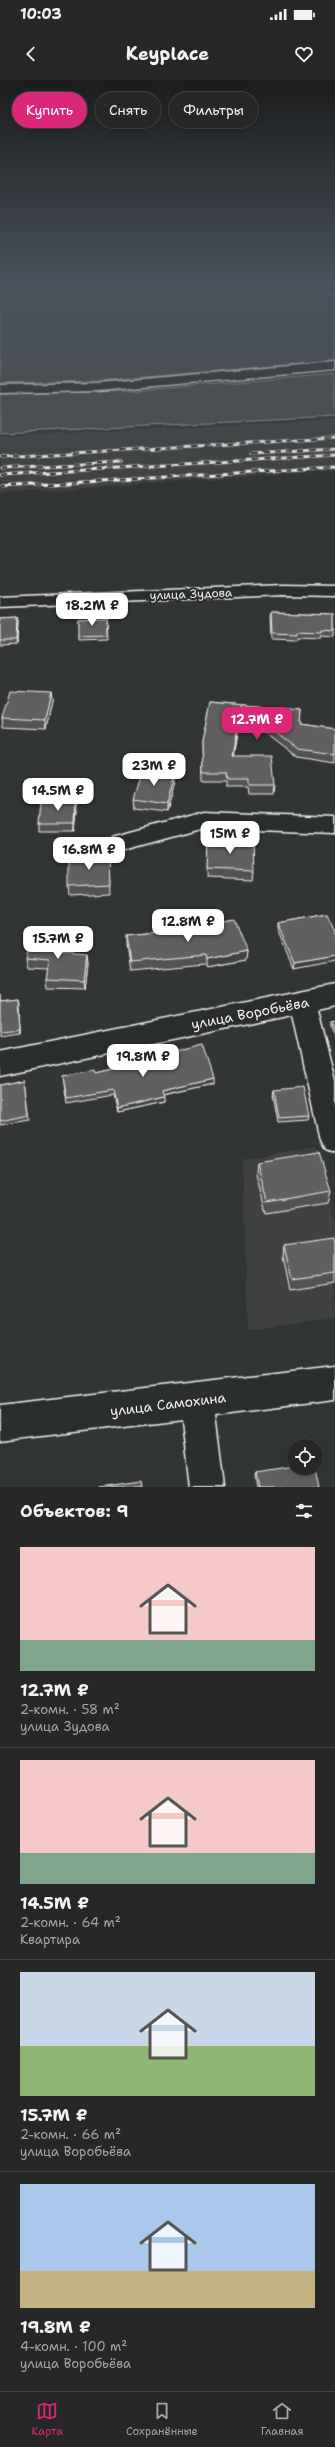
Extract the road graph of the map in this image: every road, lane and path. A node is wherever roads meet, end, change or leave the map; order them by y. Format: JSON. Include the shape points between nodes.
{"nodes":[{"id":1,"x":335,"y":366,"type":"edge"},
{"id":2,"x":0,"y":389,"type":"edge"},
{"id":3,"x":335,"y":591,"type":"edge"},
{"id":4,"x":0,"y":602,"type":"edge"},
{"id":5,"x":335,"y":824,"type":"edge"},
{"id":6,"x":120,"y":843,"type":"dead end"},
{"id":7,"x":335,"y":995,"type":"edge"},
{"id":8,"x":302,"y":1002,"type":"junction"},
{"id":9,"x":0,"y":1064,"type":"edge"},
{"id":10,"x":335,"y":1140,"type":"edge"},
{"id":11,"x":335,"y":1382,"type":"edge"},
{"id":12,"x":197,"y":1401,"type":"junction"},
{"id":13,"x":0,"y":1423,"type":"edge"},
{"id":14,"x":207,"y":1487,"type":"edge"}],
"edges":[{"from":1,"to":2,"type":"street","via":[[98,387]]},
{"from":3,"to":4,"type":"street","name":"улица Зудова","via":[[283,590]]},
{"from":5,"to":6,"type":"street","via":[[204,820]]},
{"from":7,"to":8,"type":"street","name":"улица Воробьёва"},
{"from":8,"to":9,"type":"street","name":"улица Воробьёва"},
{"from":8,"to":10,"type":"street"},
{"from":11,"to":12,"type":"street","name":"улица Самохина"},
{"from":12,"to":13,"type":"street","name":"улица Самохина"},
{"from":12,"to":14,"type":"street"}]}
